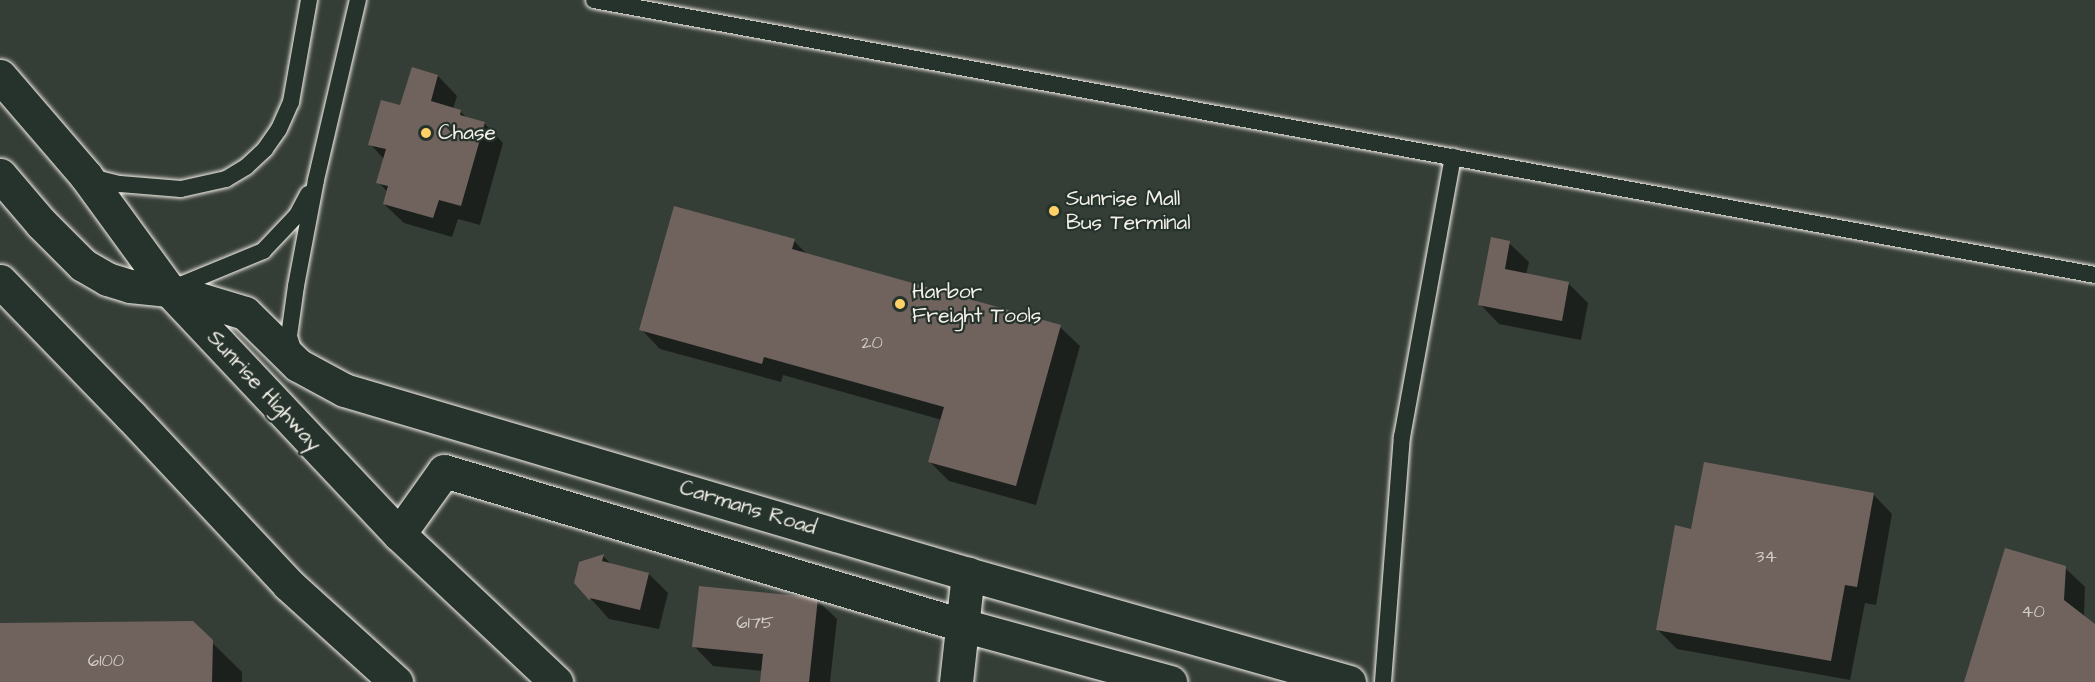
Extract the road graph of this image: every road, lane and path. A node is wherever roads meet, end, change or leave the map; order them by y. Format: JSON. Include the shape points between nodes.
{"nodes":[{"id":1,"x":309,"y":0,"type":"edge"},
{"id":2,"x":358,"y":0,"type":"edge"},
{"id":3,"x":594,"y":0,"type":"edge"},
{"id":4,"x":0,"y":76,"type":"edge"},
{"id":5,"x":1453,"y":158,"type":"junction"},
{"id":6,"x":0,"y":175,"type":"edge"},
{"id":7,"x":86,"y":176,"type":"junction"},
{"id":8,"x":316,"y":180,"type":"junction"},
{"id":9,"x":2095,"y":275,"type":"edge"},
{"id":10,"x":0,"y":281,"type":"edge"},
{"id":11,"x":169,"y":290,"type":"junction"},
{"id":12,"x":298,"y":365,"type":"junction"},
{"id":13,"x":399,"y":534,"type":"junction"},
{"id":14,"x":968,"y":574,"type":"junction"},
{"id":15,"x":962,"y":625,"type":"junction"},
{"id":16,"x":396,"y":682,"type":"edge"},
{"id":17,"x":556,"y":682,"type":"edge"},
{"id":18,"x":956,"y":682,"type":"edge"},
{"id":19,"x":1170,"y":682,"type":"edge"},
{"id":20,"x":1349,"y":682,"type":"edge"},
{"id":21,"x":1383,"y":682,"type":"edge"}],
"edges":[{"from":1,"to":7,"type":"lane","via":[[291,102],[266,149],[246,167],[226,179],[181,189],[120,184]]},
{"from":2,"to":8,"type":"lane"},
{"from":3,"to":5,"type":"lane"},
{"from":4,"to":7,"type":"main road","name":"Sunrise Highway"},
{"from":5,"to":9,"type":"lane"},
{"from":5,"to":21,"type":"lane","via":[[1402,437]]},
{"from":6,"to":11,"type":"main road","name":"Carmans Road","via":[[83,265],[130,286]]},
{"from":7,"to":11,"type":"main road","name":"Sunrise Highway"},
{"from":8,"to":11,"type":"lane","via":[[297,215],[263,251]]},
{"from":8,"to":12,"type":"lane","via":[[290,336]]},
{"from":10,"to":16,"type":"main road","via":[[288,584]]},
{"from":11,"to":12,"type":"main road","name":"Carmans Road","via":[[245,314]]},
{"from":11,"to":13,"type":"main road","name":"Sunrise Highway"},
{"from":12,"to":14,"type":"main road","name":"Carmans Road","via":[[344,390]]},
{"from":13,"to":15,"type":"main road","via":[[444,471]]},
{"from":13,"to":17,"type":"main road","name":"Sunrise Highway"},
{"from":14,"to":15,"type":"main road"},
{"from":14,"to":20,"type":"main road","name":"Carmans Road"},
{"from":15,"to":18,"type":"main road"},
{"from":15,"to":19,"type":"main road"}]}
